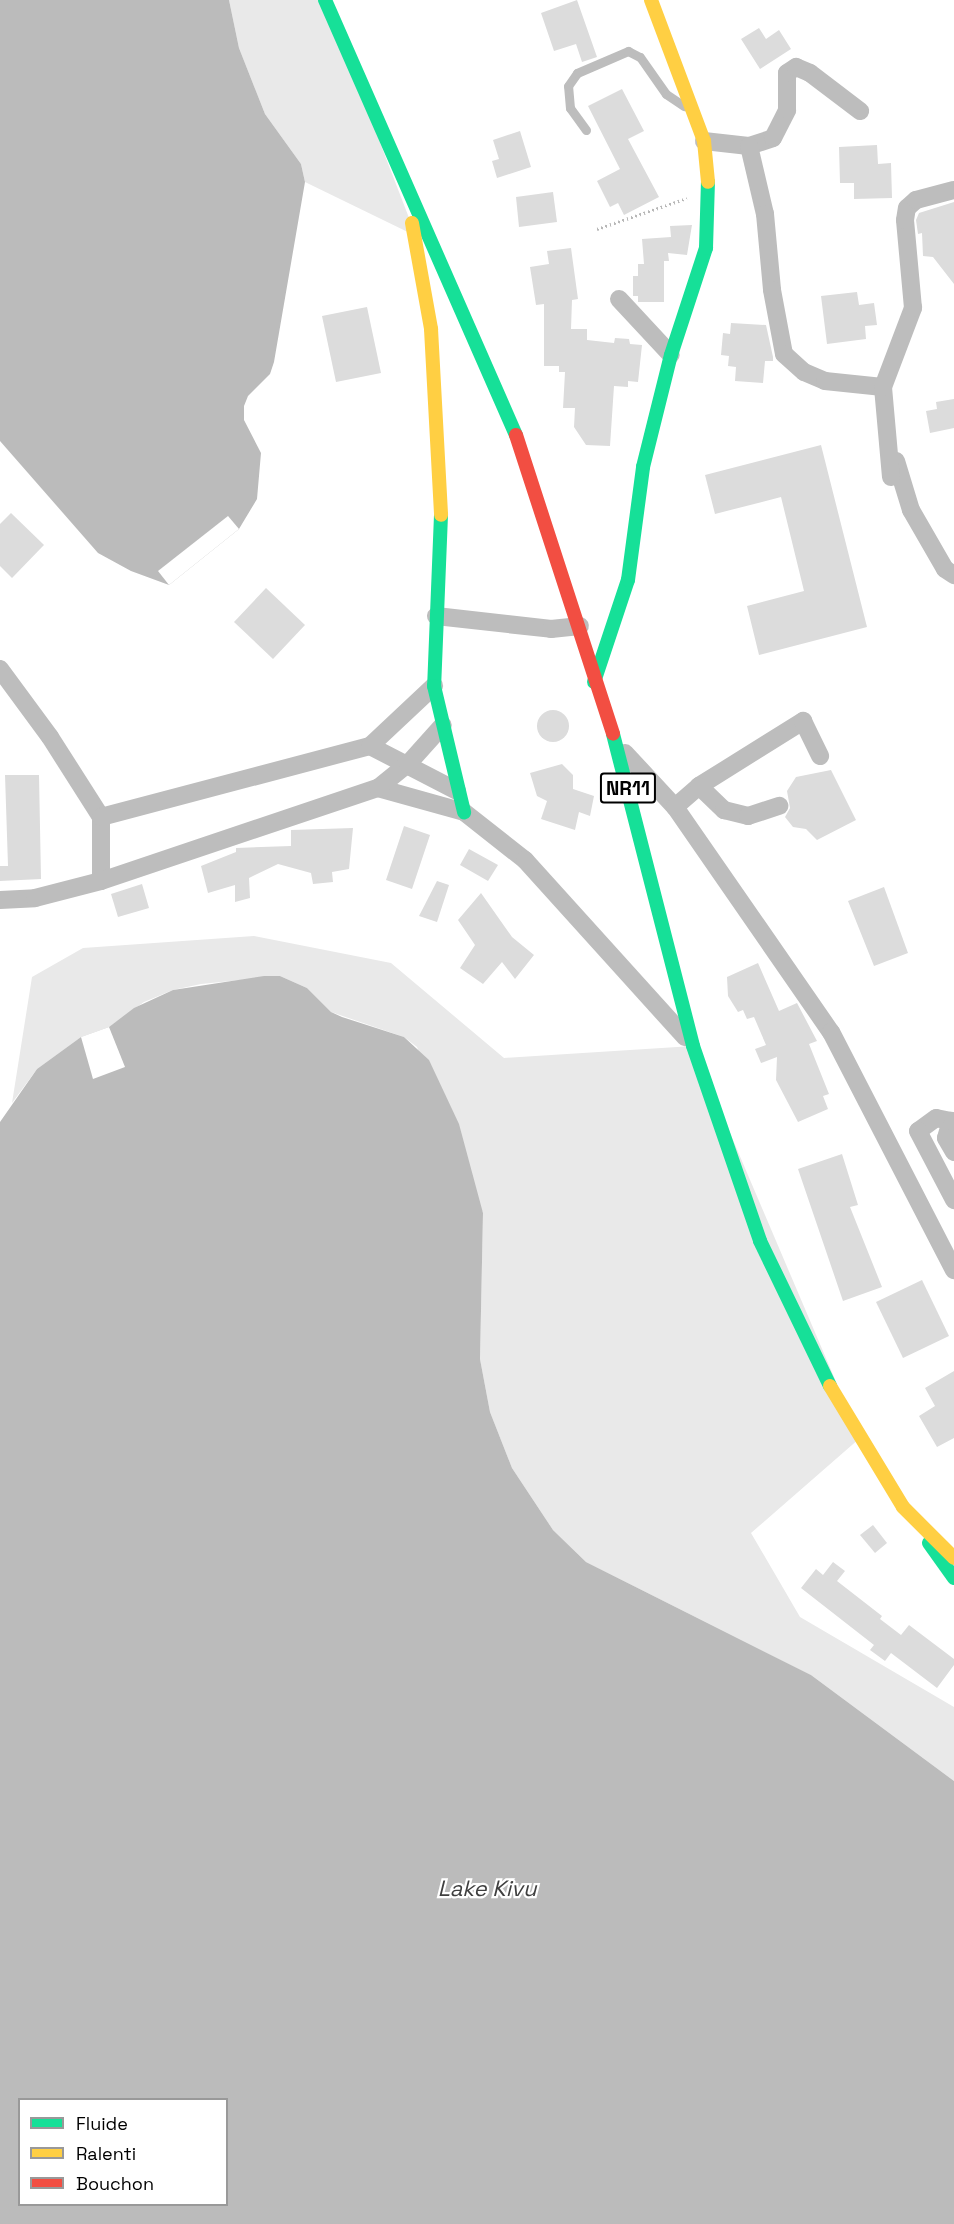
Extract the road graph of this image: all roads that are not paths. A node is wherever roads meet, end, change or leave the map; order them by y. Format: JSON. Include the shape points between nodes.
{"nodes":[{"id":1,"x":325,"y":0,"type":"edge"},
{"id":2,"x":651,"y":0,"type":"edge"},
{"id":3,"x":860,"y":111,"type":"dead end"},
{"id":4,"x":696,"y":114,"type":"junction"},
{"id":5,"x":586,"y":130,"type":"dead end"},
{"id":6,"x":704,"y":141,"type":"junction"},
{"id":7,"x":749,"y":146,"type":"junction"},
{"id":8,"x":390,"y":148,"type":"junction"},
{"id":9,"x":954,"y":189,"type":"edge"},
{"id":10,"x":619,"y":299,"type":"dead end"},
{"id":11,"x":671,"y":355,"type":"junction"},
{"id":12,"x":883,"y":387,"type":"junction"},
{"id":13,"x":886,"y":426,"type":"junction"},
{"id":14,"x":891,"y":477,"type":"dead end"},
{"id":15,"x":954,"y":575,"type":"edge"},
{"id":16,"x":436,"y":616,"type":"junction"},
{"id":17,"x":580,"y":626,"type":"junction"},
{"id":18,"x":0,"y":669,"type":"edge"},
{"id":19,"x":594,"y":682,"type":"junction"},
{"id":20,"x":434,"y":686,"type":"junction"},
{"id":21,"x":443,"y":725,"type":"junction"},
{"id":22,"x":616,"y":742,"type":"junction"},
{"id":23,"x":370,"y":746,"type":"junction"},
{"id":24,"x":820,"y":756,"type":"dead end"},
{"id":25,"x":408,"y":764,"type":"junction"},
{"id":26,"x":699,"y":786,"type":"junction"},
{"id":27,"x":378,"y":788,"type":"junction"},
{"id":28,"x":457,"y":791,"type":"junction"},
{"id":29,"x":779,"y":806,"type":"dead end"},
{"id":30,"x":675,"y":807,"type":"junction"},
{"id":31,"x":464,"y":812,"type":"junction"},
{"id":32,"x":101,"y":817,"type":"junction"},
{"id":33,"x":101,"y":881,"type":"junction"},
{"id":34,"x":0,"y":900,"type":"edge"},
{"id":35,"x":693,"y":1046,"type":"junction"},
{"id":36,"x":954,"y":1152,"type":"edge"},
{"id":37,"x":954,"y":1200,"type":"edge"},
{"id":38,"x":954,"y":1270,"type":"edge"},
{"id":39,"x":903,"y":1507,"type":"junction"},
{"id":40,"x":954,"y":1558,"type":"edge"},
{"id":41,"x":954,"y":1578,"type":"edge"}],
"edges":[{"from":1,"to":8,"type":"main road","number":"NR11"},
{"from":2,"to":4,"type":"main road"},
{"from":3,"to":7,"type":"street","via":[[810,72],[794,68],[786,77],[787,110],[778,133]]},
{"from":4,"to":5,"type":"lane","via":[[666,94],[640,57],[628,51],[578,74],[568,86],[570,108]]},
{"from":4,"to":6,"type":"main road"},
{"from":6,"to":7,"type":"street"},
{"from":6,"to":11,"type":"main road","via":[[709,193],[706,248]]},
{"from":7,"to":12,"type":"street","via":[[765,214],[784,354],[804,372],[825,381]]},
{"from":8,"to":16,"type":"main road","via":[[416,236],[431,329],[441,502]]},
{"from":8,"to":17,"type":"main road","number":"NR11","via":[[517,438]]},
{"from":9,"to":12,"type":"street","via":[[916,200],[907,208],[913,308]]},
{"from":10,"to":11,"type":"street"},
{"from":11,"to":19,"type":"main road","via":[[643,467],[628,580]]},
{"from":12,"to":13,"type":"street"},
{"from":13,"to":14,"type":"street"},
{"from":13,"to":15,"type":"street","via":[[911,510],[945,569]]},
{"from":16,"to":17,"type":"street","via":[[551,629]]},
{"from":16,"to":20,"type":"main road"},
{"from":17,"to":19,"type":"main road","number":"NR11"},
{"from":18,"to":32,"type":"street"},
{"from":19,"to":22,"type":"main road","number":"NR11"},
{"from":20,"to":21,"type":"main road"},
{"from":20,"to":23,"type":"street"},
{"from":21,"to":25,"type":"street"},
{"from":21,"to":28,"type":"main road"},
{"from":22,"to":30,"type":"street"},
{"from":22,"to":35,"type":"main road","number":"NR11"},
{"from":23,"to":25,"type":"street"},
{"from":23,"to":32,"type":"street"},
{"from":24,"to":26,"type":"street","via":[[803,722]]},
{"from":25,"to":27,"type":"street"},
{"from":25,"to":28,"type":"street"},
{"from":26,"to":29,"type":"street","via":[[724,810],[748,816]]},
{"from":26,"to":30,"type":"street"},
{"from":27,"to":31,"type":"street"},
{"from":27,"to":33,"type":"street"},
{"from":28,"to":31,"type":"main road"},
{"from":30,"to":38,"type":"street","via":[[831,1032]]},
{"from":31,"to":35,"type":"street","via":[[525,860]]},
{"from":32,"to":33,"type":"street"},
{"from":33,"to":34,"type":"street","via":[[35,898]]},
{"from":35,"to":39,"type":"main road","number":"NR11","via":[[760,1241],[821,1371]]},
{"from":36,"to":37,"type":"street","via":[[945,1138],[951,1120],[936,1118],[918,1131]]},
{"from":39,"to":40,"type":"main road","number":"NR11"},
{"from":39,"to":41,"type":"main road"}]}
